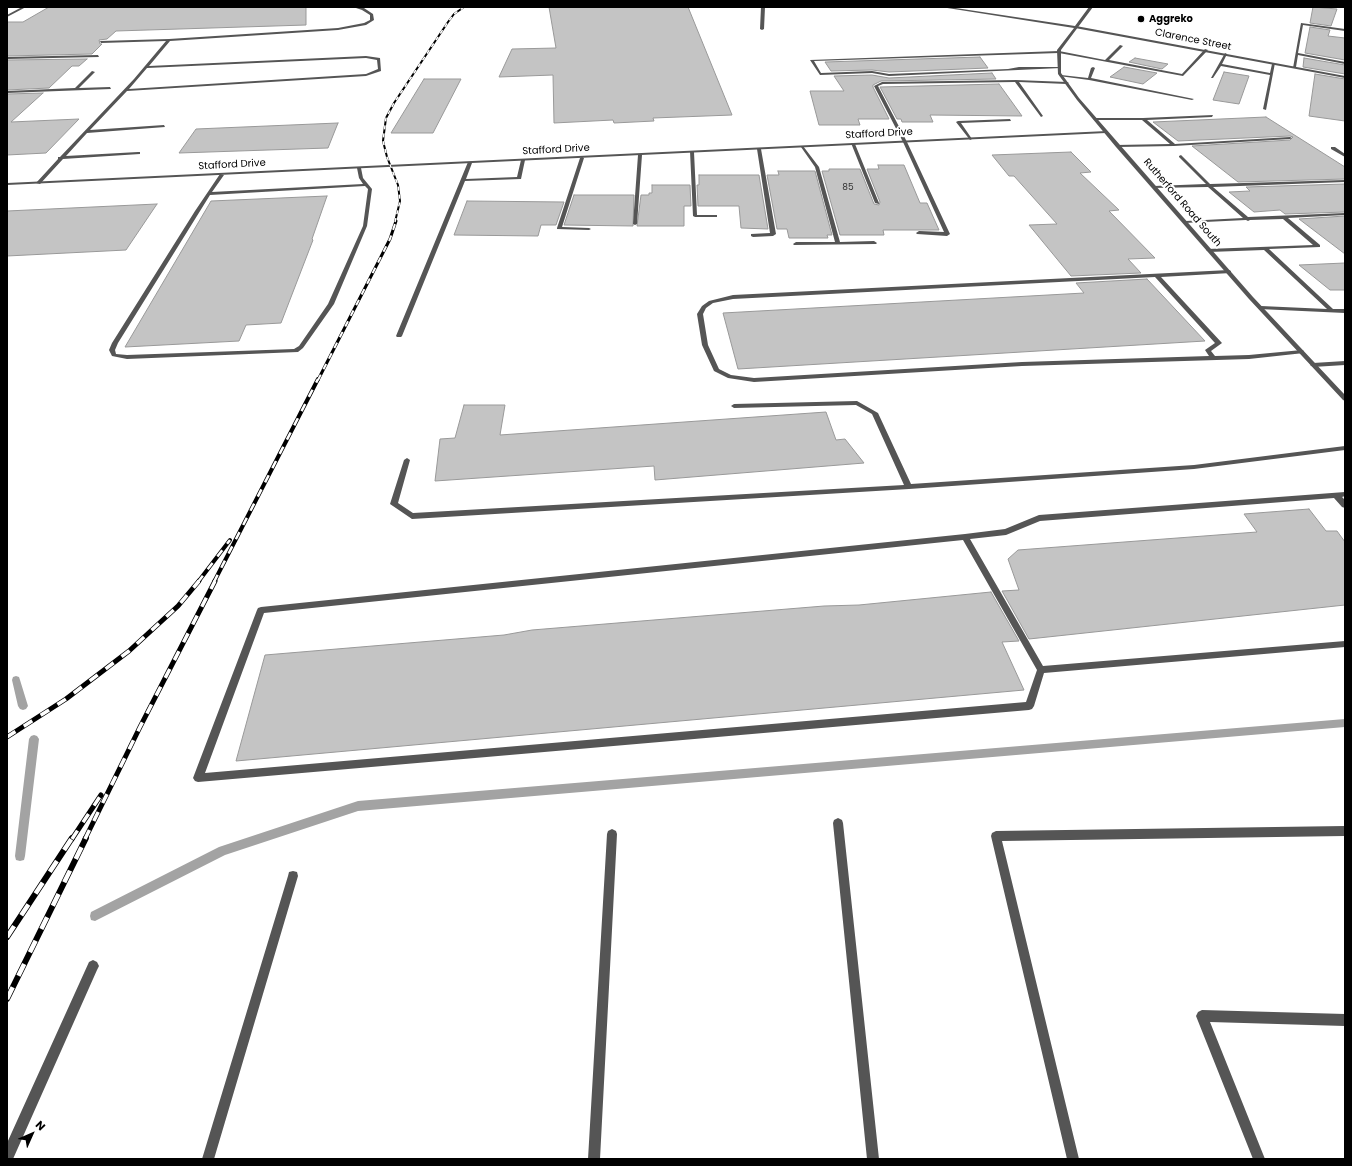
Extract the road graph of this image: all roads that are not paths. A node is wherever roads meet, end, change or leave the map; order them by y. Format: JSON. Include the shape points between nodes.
{"nodes":[{"id":1,"x":24,"y":7,"type":"edge"},
{"id":2,"x":355,"y":7,"type":"edge"},
{"id":3,"x":763,"y":7,"type":"edge"},
{"id":4,"x":943,"y":7,"type":"edge"},
{"id":5,"x":1091,"y":7,"type":"edge"},
{"id":6,"x":7,"y":16,"type":"edge"},
{"id":7,"x":1076,"y":27,"type":"junction"},
{"id":8,"x":762,"y":29,"type":"dead end"},
{"id":9,"x":1345,"y":30,"type":"edge"},
{"id":10,"x":168,"y":40,"type":"junction"},
{"id":11,"x":101,"y":42,"type":"dead end"},
{"id":12,"x":1121,"y":46,"type":"dead end"},
{"id":13,"x":1206,"y":50,"type":"junction"},
{"id":14,"x":1059,"y":52,"type":"junction"},
{"id":15,"x":1009,"y":53,"type":"junction"},
{"id":16,"x":1225,"y":54,"type":"junction"},
{"id":17,"x":1297,"y":54,"type":"junction"},
{"id":18,"x":98,"y":56,"type":"dead end"},
{"id":19,"x":7,"y":58,"type":"edge"},
{"id":20,"x":1012,"y":58,"type":"dead end"},
{"id":21,"x":1106,"y":60,"type":"junction"},
{"id":22,"x":1016,"y":63,"type":"dead end"},
{"id":23,"x":1345,"y":63,"type":"edge"},
{"id":24,"x":1274,"y":64,"type":"junction"},
{"id":25,"x":1220,"y":65,"type":"junction"},
{"id":26,"x":147,"y":67,"type":"junction"},
{"id":27,"x":1294,"y":67,"type":"junction"},
{"id":28,"x":1019,"y":68,"type":"junction"},
{"id":29,"x":1059,"y":68,"type":"junction"},
{"id":30,"x":1093,"y":68,"type":"dead end"},
{"id":31,"x":93,"y":72,"type":"dead end"},
{"id":32,"x":1272,"y":74,"type":"junction"},
{"id":33,"x":1062,"y":76,"type":"junction"},
{"id":34,"x":1212,"y":77,"type":"dead end"},
{"id":35,"x":1345,"y":77,"type":"edge"},
{"id":36,"x":1089,"y":79,"type":"junction"},
{"id":37,"x":1016,"y":81,"type":"junction"},
{"id":38,"x":1066,"y":83,"type":"junction"},
{"id":39,"x":110,"y":88,"type":"dead end"},
{"id":40,"x":75,"y":90,"type":"junction"},
{"id":41,"x":126,"y":90,"type":"junction"},
{"id":42,"x":7,"y":92,"type":"edge"},
{"id":43,"x":1192,"y":99,"type":"dead end"},
{"id":44,"x":1265,"y":110,"type":"dead end"},
{"id":45,"x":1041,"y":116,"type":"dead end"},
{"id":46,"x":1212,"y":116,"type":"dead end"},
{"id":47,"x":1095,"y":119,"type":"junction"},
{"id":48,"x":1143,"y":119,"type":"junction"},
{"id":49,"x":1010,"y":120,"type":"dead end"},
{"id":50,"x":164,"y":126,"type":"dead end"},
{"id":51,"x":86,"y":132,"type":"junction"},
{"id":52,"x":1106,"y":132,"type":"junction"},
{"id":53,"x":1290,"y":138,"type":"dead end"},
{"id":54,"x":970,"y":139,"type":"junction"},
{"id":55,"x":905,"y":142,"type":"junction"},
{"id":56,"x":853,"y":144,"type":"junction"},
{"id":57,"x":1174,"y":145,"type":"junction"},
{"id":58,"x":1118,"y":146,"type":"junction"},
{"id":59,"x":803,"y":147,"type":"junction"},
{"id":60,"x":1333,"y":148,"type":"dead end"},
{"id":61,"x":759,"y":149,"type":"junction"},
{"id":62,"x":692,"y":152,"type":"junction"},
{"id":63,"x":138,"y":153,"type":"dead end"},
{"id":64,"x":640,"y":155,"type":"junction"},
{"id":65,"x":1181,"y":156,"type":"dead end"},
{"id":66,"x":1345,"y":156,"type":"edge"},
{"id":67,"x":60,"y":158,"type":"junction"},
{"id":68,"x":582,"y":158,"type":"junction"},
{"id":69,"x":523,"y":160,"type":"junction"},
{"id":70,"x":470,"y":163,"type":"junction"},
{"id":71,"x":359,"y":168,"type":"junction"},
{"id":72,"x":222,"y":174,"type":"junction"},
{"id":73,"x":463,"y":180,"type":"junction"},
{"id":74,"x":1345,"y":181,"type":"edge"},
{"id":75,"x":38,"y":182,"type":"junction"},
{"id":76,"x":7,"y":184,"type":"edge"},
{"id":77,"x":367,"y":185,"type":"junction"},
{"id":78,"x":1210,"y":186,"type":"junction"},
{"id":79,"x":1154,"y":187,"type":"junction"},
{"id":80,"x":208,"y":194,"type":"junction"},
{"id":81,"x":876,"y":203,"type":"dead end"},
{"id":82,"x":1345,"y":214,"type":"edge"},
{"id":83,"x":715,"y":216,"type":"dead end"},
{"id":84,"x":1285,"y":218,"type":"junction"},
{"id":85,"x":1248,"y":220,"type":"junction"},
{"id":86,"x":1186,"y":222,"type":"junction"},
{"id":87,"x":635,"y":224,"type":"dead end"},
{"id":88,"x":588,"y":229,"type":"dead end"},
{"id":89,"x":919,"y":233,"type":"dead end"},
{"id":90,"x":753,"y":235,"type":"dead end"},
{"id":91,"x":874,"y":243,"type":"dead end"},
{"id":92,"x":796,"y":244,"type":"dead end"},
{"id":93,"x":838,"y":244,"type":"junction"},
{"id":94,"x":1265,"y":248,"type":"junction"},
{"id":95,"x":1209,"y":250,"type":"junction"},
{"id":96,"x":1229,"y":272,"type":"junction"},
{"id":97,"x":1156,"y":275,"type":"junction"},
{"id":98,"x":1261,"y":308,"type":"junction"},
{"id":99,"x":1332,"y":311,"type":"junction"},
{"id":100,"x":1345,"y":311,"type":"edge"},
{"id":101,"x":399,"y":336,"type":"dead end"},
{"id":102,"x":1302,"y":352,"type":"junction"},
{"id":103,"x":1213,"y":358,"type":"junction"},
{"id":104,"x":1345,"y":363,"type":"edge"},
{"id":105,"x":1313,"y":366,"type":"junction"},
{"id":106,"x":1345,"y":399,"type":"edge"},
{"id":107,"x":734,"y":406,"type":"dead end"},
{"id":108,"x":1345,"y":448,"type":"edge"},
{"id":109,"x":407,"y":460,"type":"dead end"},
{"id":110,"x":909,"y":487,"type":"junction"},
{"id":111,"x":1345,"y":494,"type":"edge"},
{"id":112,"x":1336,"y":495,"type":"junction"},
{"id":113,"x":1345,"y":505,"type":"edge"},
{"id":114,"x":965,"y":537,"type":"junction"},
{"id":115,"x":1345,"y":644,"type":"edge"},
{"id":116,"x":1041,"y":670,"type":"junction"},
{"id":117,"x":838,"y":823,"type":"dead end"},
{"id":118,"x":1345,"y":832,"type":"edge"},
{"id":119,"x":612,"y":834,"type":"dead end"},
{"id":120,"x":293,"y":876,"type":"dead end"},
{"id":121,"x":93,"y":966,"type":"dead end"},
{"id":122,"x":1345,"y":1020,"type":"edge"},
{"id":123,"x":7,"y":1158,"type":"edge"},
{"id":124,"x":208,"y":1159,"type":"edge"},
{"id":125,"x":594,"y":1159,"type":"edge"},
{"id":126,"x":873,"y":1159,"type":"edge"},
{"id":127,"x":1073,"y":1159,"type":"edge"},
{"id":128,"x":1259,"y":1159,"type":"edge"}],
"edges":[{"from":1,"to":6,"type":"street"},
{"from":2,"to":10,"type":"street","via":[[372,15],[372,20],[365,24],[338,29]]},
{"from":3,"to":8,"type":"street"},
{"from":4,"to":7,"type":"street","name":"Clarence Street"},
{"from":5,"to":7,"type":"street"},
{"from":7,"to":13,"type":"street","name":"Clarence Street"},
{"from":7,"to":14,"type":"street"},
{"from":9,"to":17,"type":"street","via":[[1302,24]]},
{"from":10,"to":11,"type":"street"},
{"from":10,"to":26,"type":"street"},
{"from":12,"to":21,"type":"street"},
{"from":13,"to":16,"type":"street","name":"Clarence Street"},
{"from":13,"to":21,"type":"street","via":[[1183,75]]},
{"from":14,"to":15,"type":"street"},
{"from":14,"to":21,"type":"street"},
{"from":14,"to":29,"type":"street","name":"Rutherford Road South"},
{"from":15,"to":20,"type":"street"},
{"from":15,"to":28,"type":"street","via":[[812,60],[820,74],[872,72],[889,75]]},
{"from":16,"to":24,"type":"street","name":"Clarence Street"},
{"from":16,"to":25,"type":"street"},
{"from":17,"to":23,"type":"street"},
{"from":17,"to":27,"type":"street"},
{"from":18,"to":19,"type":"street"},
{"from":22,"to":28,"type":"street"},
{"from":24,"to":27,"type":"street","name":"Clarence Street"},
{"from":24,"to":32,"type":"street"},
{"from":25,"to":32,"type":"street"},
{"from":25,"to":34,"type":"street"},
{"from":26,"to":41,"type":"street"},
{"from":26,"to":41,"type":"street","via":[[366,57],[379,59],[380,70],[366,75]]},
{"from":27,"to":35,"type":"street","name":"Clarence Street"},
{"from":28,"to":29,"type":"street"},
{"from":29,"to":33,"type":"street","name":"Rutherford Road South"},
{"from":30,"to":36,"type":"street"},
{"from":31,"to":40,"type":"street"},
{"from":32,"to":44,"type":"street"},
{"from":33,"to":36,"type":"street"},
{"from":33,"to":38,"type":"street","name":"Rutherford Road South"},
{"from":36,"to":43,"type":"street"},
{"from":37,"to":38,"type":"street"},
{"from":37,"to":45,"type":"street"},
{"from":37,"to":55,"type":"street","via":[[882,83],[876,86]]},
{"from":38,"to":47,"type":"street","name":"Rutherford Road South"},
{"from":39,"to":40,"type":"street"},
{"from":40,"to":42,"type":"street"},
{"from":41,"to":51,"type":"street"},
{"from":46,"to":48,"type":"street"},
{"from":47,"to":48,"type":"street"},
{"from":47,"to":52,"type":"street","name":"Rutherford Road South"},
{"from":48,"to":57,"type":"street"},
{"from":49,"to":54,"type":"street","via":[[958,122]]},
{"from":50,"to":51,"type":"street"},
{"from":51,"to":67,"type":"street"},
{"from":52,"to":54,"type":"street","name":"Stafford Drive"},
{"from":52,"to":58,"type":"street","name":"Rutherford Road South"},
{"from":53,"to":57,"type":"street"},
{"from":54,"to":55,"type":"street","name":"Stafford Drive"},
{"from":55,"to":56,"type":"street","name":"Stafford Drive"},
{"from":55,"to":89,"type":"street","via":[[947,234]]},
{"from":56,"to":59,"type":"street","name":"Stafford Drive"},
{"from":56,"to":81,"type":"street"},
{"from":57,"to":58,"type":"street"},
{"from":58,"to":79,"type":"street","name":"Rutherford Road South"},
{"from":59,"to":61,"type":"street","name":"Stafford Drive"},
{"from":59,"to":93,"type":"street","via":[[817,167]]},
{"from":60,"to":66,"type":"street"},
{"from":61,"to":62,"type":"street","name":"Stafford Drive"},
{"from":61,"to":90,"type":"street","via":[[773,234]]},
{"from":62,"to":64,"type":"street","name":"Stafford Drive"},
{"from":62,"to":83,"type":"street","via":[[695,216]]},
{"from":63,"to":67,"type":"street"},
{"from":64,"to":68,"type":"street","name":"Stafford Drive"},
{"from":64,"to":87,"type":"street"},
{"from":65,"to":78,"type":"street"},
{"from":67,"to":75,"type":"street"},
{"from":68,"to":69,"type":"street","name":"Stafford Drive"},
{"from":68,"to":88,"type":"street","via":[[559,228]]},
{"from":69,"to":70,"type":"street","name":"Stafford Drive"},
{"from":69,"to":73,"type":"street","via":[[519,178]]},
{"from":70,"to":71,"type":"street","name":"Stafford Drive"},
{"from":70,"to":73,"type":"street"},
{"from":71,"to":72,"type":"street","name":"Stafford Drive"},
{"from":71,"to":77,"type":"street","via":[[361,178]]},
{"from":72,"to":75,"type":"street","name":"Stafford Drive"},
{"from":72,"to":80,"type":"street"},
{"from":73,"to":101,"type":"street"},
{"from":74,"to":78,"type":"street"},
{"from":75,"to":76,"type":"street","name":"Stafford Drive"},
{"from":77,"to":80,"type":"street"},
{"from":77,"to":80,"type":"street","via":[[370,189],[365,226],[331,304],[302,347],[296,351],[114,356],[112,350],[115,343]]},
{"from":78,"to":79,"type":"street"},
{"from":78,"to":85,"type":"street"},
{"from":79,"to":86,"type":"street","name":"Rutherford Road South"},
{"from":82,"to":84,"type":"street"},
{"from":84,"to":85,"type":"street"},
{"from":84,"to":94,"type":"street","via":[[1318,246]]},
{"from":85,"to":86,"type":"street"},
{"from":86,"to":95,"type":"street","name":"Rutherford Road South"},
{"from":91,"to":93,"type":"street"},
{"from":92,"to":93,"type":"street"},
{"from":94,"to":95,"type":"street"},
{"from":94,"to":99,"type":"street"},
{"from":95,"to":96,"type":"street","name":"Rutherford Road South"},
{"from":96,"to":97,"type":"street"},
{"from":96,"to":98,"type":"street","name":"Rutherford Road South"},
{"from":97,"to":103,"type":"street","via":[[1219,342],[1208,350]]},
{"from":97,"to":103,"type":"street","via":[[720,299],[704,307],[700,314],[701,326],[705,345],[716,370],[730,377],[754,380],[1022,364]]},
{"from":98,"to":99,"type":"street"},
{"from":98,"to":102,"type":"street","name":"Rutherford Road South"},
{"from":99,"to":100,"type":"street"},
{"from":102,"to":103,"type":"street"},
{"from":102,"to":105,"type":"street","name":"Rutherford Road South"},
{"from":104,"to":105,"type":"street"},
{"from":105,"to":106,"type":"street","name":"Rutherford Road South"},
{"from":107,"to":110,"type":"street","via":[[857,402],[874,413]]},
{"from":108,"to":110,"type":"street","via":[[1194,467]]},
{"from":109,"to":110,"type":"street","via":[[394,504],[412,516]]},
{"from":111,"to":112,"type":"street"},
{"from":112,"to":113,"type":"street"},
{"from":112,"to":114,"type":"street","via":[[1039,518],[1006,532]]},
{"from":114,"to":116,"type":"street"},
{"from":114,"to":116,"type":"street","via":[[261,610],[198,778],[1029,706]]},
{"from":115,"to":116,"type":"street"},
{"from":117,"to":126,"type":"street"},
{"from":118,"to":127,"type":"street","via":[[996,836]]},
{"from":119,"to":125,"type":"street"},
{"from":120,"to":124,"type":"street"},
{"from":121,"to":123,"type":"street"},
{"from":122,"to":128,"type":"street","via":[[1202,1016]]}]}
